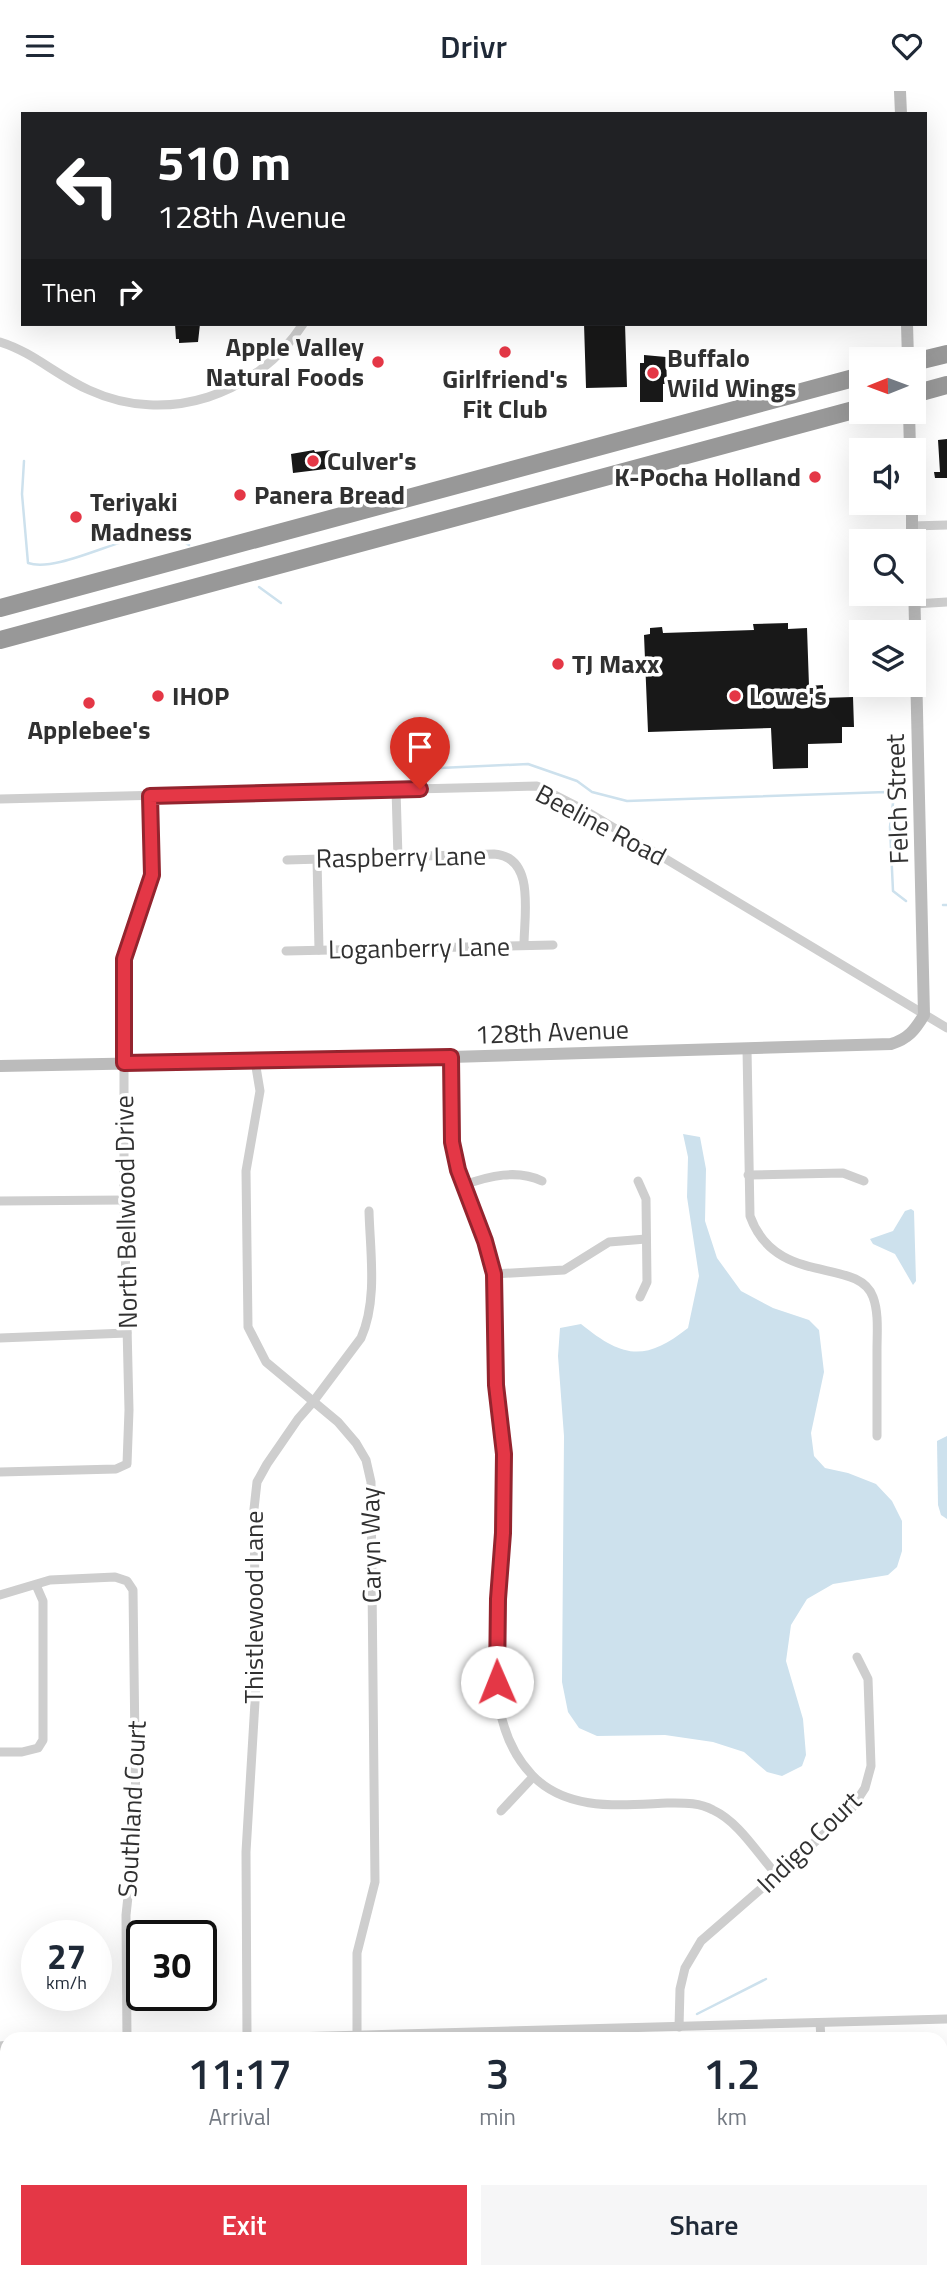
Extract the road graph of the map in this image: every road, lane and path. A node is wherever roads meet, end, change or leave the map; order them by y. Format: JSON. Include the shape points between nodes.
{"nodes":[{"id":1,"x":900,"y":91,"type":"edge"},
{"id":2,"x":901,"y":112,"type":"edge"},
{"id":3,"x":301,"y":326,"type":"edge"},
{"id":4,"x":907,"y":326,"type":"edge"},
{"id":5,"x":0,"y":342,"type":"edge"},
{"id":6,"x":908,"y":347,"type":"edge"},
{"id":7,"x":947,"y":353,"type":"edge"},
{"id":8,"x":926,"y":359,"type":"edge"},
{"id":9,"x":849,"y":379,"type":"edge"},
{"id":10,"x":947,"y":385,"type":"edge"},
{"id":11,"x":926,"y":391,"type":"edge"},
{"id":12,"x":849,"y":411,"type":"edge"},
{"id":13,"x":680,"y":425,"type":"junction"},
{"id":14,"x":675,"y":458,"type":"junction"},
{"id":15,"x":912,"y":515,"type":"edge"},
{"id":16,"x":947,"y":525,"type":"edge"},
{"id":17,"x":912,"y":526,"type":"joint"},
{"id":18,"x":164,"y":564,"type":"junction"},
{"id":19,"x":156,"y":598,"type":"junction"},
{"id":20,"x":947,"y":602,"type":"edge"},
{"id":21,"x":926,"y":603,"type":"edge"},
{"id":22,"x":914,"y":606,"type":"edge"},
{"id":23,"x":0,"y":608,"type":"edge"},
{"id":24,"x":0,"y":640,"type":"edge"},
{"id":25,"x":396,"y":789,"type":"junction"},
{"id":26,"x":150,"y":796,"type":"junction"},
{"id":27,"x":0,"y":799,"type":"edge"},
{"id":28,"x":398,"y":857,"type":"junction"},
{"id":29,"x":317,"y":859,"type":"junction"},
{"id":30,"x":288,"y":860,"type":"dead end"},
{"id":31,"x":524,"y":945,"type":"junction"},
{"id":32,"x":553,"y":945,"type":"dead end"},
{"id":33,"x":319,"y":950,"type":"junction"},
{"id":34,"x":286,"y":951,"type":"dead end"},
{"id":35,"x":925,"y":1015,"type":"junction"},
{"id":36,"x":947,"y":1028,"type":"edge"},
{"id":37,"x":747,"y":1049,"type":"junction"},
{"id":38,"x":451,"y":1057,"type":"junction"},
{"id":39,"x":255,"y":1061,"type":"junction"},
{"id":40,"x":124,"y":1063,"type":"junction"},
{"id":41,"x":0,"y":1066,"type":"edge"},
{"id":42,"x":748,"y":1175,"type":"junction"},
{"id":43,"x":542,"y":1181,"type":"dead end"},
{"id":44,"x":638,"y":1181,"type":"dead end"},
{"id":45,"x":863,"y":1181,"type":"dead end"},
{"id":46,"x":464,"y":1185,"type":"junction"},
{"id":47,"x":124,"y":1200,"type":"junction"},
{"id":48,"x":0,"y":1201,"type":"edge"},
{"id":49,"x":369,"y":1211,"type":"dead end"},
{"id":50,"x":646,"y":1239,"type":"junction"},
{"id":51,"x":494,"y":1274,"type":"junction"},
{"id":52,"x":639,"y":1297,"type":"dead end"},
{"id":53,"x":127,"y":1333,"type":"junction"},
{"id":54,"x":0,"y":1338,"type":"edge"},
{"id":55,"x":313,"y":1402,"type":"junction"},
{"id":56,"x":877,"y":1436,"type":"dead end"},
{"id":57,"x":0,"y":1472,"type":"edge"},
{"id":58,"x":36,"y":1585,"type":"junction"},
{"id":59,"x":0,"y":1595,"type":"edge"},
{"id":60,"x":857,"y":1657,"type":"dead end"},
{"id":61,"x":0,"y":1752,"type":"edge"},
{"id":62,"x":533,"y":1777,"type":"junction"},
{"id":63,"x":500,"y":1811,"type":"dead end"},
{"id":64,"x":776,"y":1874,"type":"junction"},
{"id":65,"x":947,"y":2019,"type":"edge"},
{"id":66,"x":820,"y":2023,"type":"junction"},
{"id":67,"x":679,"y":2027,"type":"junction"},
{"id":68,"x":127,"y":2032,"type":"edge"},
{"id":69,"x":247,"y":2032,"type":"edge"},
{"id":70,"x":357,"y":2032,"type":"edge"},
{"id":71,"x":613,"y":2032,"type":"edge"},
{"id":72,"x":821,"y":2032,"type":"edge"}],
"edges":[{"from":1,"to":2,"type":"street"},
{"from":3,"to":5,"type":"street","via":[[275,359],[242,383],[210,397],[170,405],[128,403],[101,395]]},
{"from":4,"to":6,"type":"street"},
{"from":7,"to":8,"type":"highway"},
{"from":9,"to":13,"type":"highway"},
{"from":10,"to":11,"type":"highway"},
{"from":12,"to":14,"type":"highway"},
{"from":13,"to":14,"type":"highway","via":[[672,441]]},
{"from":13,"to":18,"type":"highway"},
{"from":14,"to":19,"type":"highway"},
{"from":15,"to":17,"type":"street"},
{"from":16,"to":17,"type":"street"},
{"from":18,"to":19,"type":"highway","via":[[165,586]]},
{"from":18,"to":23,"type":"highway"},
{"from":19,"to":24,"type":"highway"},
{"from":20,"to":21,"type":"street"},
{"from":22,"to":35,"type":"street","name":"Felch Street"},
{"from":25,"to":26,"type":"street","name":"Beeline Road"},
{"from":25,"to":28,"type":"street"},
{"from":25,"to":35,"type":"street","name":"Beeline Road","via":[[537,786]]},
{"from":26,"to":27,"type":"street","name":"Beeline Road"},
{"from":26,"to":40,"type":"street","name":"North Bellwood Drive","via":[[152,875],[124,959]]},
{"from":28,"to":29,"type":"street","name":"Raspberry Lane"},
{"from":28,"to":31,"type":"street","name":"Raspberry Lane","via":[[494,854],[514,860],[523,881]]},
{"from":29,"to":30,"type":"street","name":"Raspberry Lane"},
{"from":29,"to":33,"type":"street"},
{"from":31,"to":32,"type":"street","name":"Loganberry Lane"},
{"from":31,"to":33,"type":"street","name":"Loganberry Lane"},
{"from":33,"to":34,"type":"street","name":"Loganberry Lane"},
{"from":35,"to":36,"type":"street","name":"Beeline Road"},
{"from":35,"to":37,"type":"street","name":"128th Avenue","via":[[903,1041],[891,1044]]},
{"from":37,"to":38,"type":"street","name":"128th Avenue"},
{"from":37,"to":42,"type":"street"},
{"from":38,"to":39,"type":"street","name":"128th Avenue"},
{"from":38,"to":46,"type":"street","via":[[452,1142]]},
{"from":39,"to":40,"type":"street","name":"128th Avenue"},
{"from":39,"to":55,"type":"street","name":"Caryn Way","via":[[260,1091],[246,1171],[248,1327],[266,1362]]},
{"from":40,"to":41,"type":"street","name":"128th Avenue"},
{"from":40,"to":47,"type":"street","name":"North Bellwood Drive"},
{"from":42,"to":45,"type":"street","via":[[843,1173]]},
{"from":42,"to":56,"type":"street","via":[[750,1216],[768,1245],[791,1262],[857,1278],[874,1298]]},
{"from":43,"to":46,"type":"street","via":[[523,1174],[488,1176]]},
{"from":44,"to":50,"type":"street","via":[[646,1199]]},
{"from":46,"to":51,"type":"street"},
{"from":47,"to":48,"type":"street"},
{"from":47,"to":53,"type":"street","name":"North Bellwood Drive"},
{"from":49,"to":55,"type":"street","name":"Thistlewood Lane","via":[[366,1326]]},
{"from":50,"to":51,"type":"street","via":[[609,1242],[564,1270]]},
{"from":50,"to":52,"type":"street","via":[[647,1282]]},
{"from":51,"to":62,"type":"street","via":[[496,1385],[504,1454],[498,1707],[513,1750]]},
{"from":53,"to":54,"type":"street"},
{"from":53,"to":57,"type":"street","name":"North Bellwood Drive","via":[[127,1465]]},
{"from":55,"to":69,"type":"street","name":"Thistlewood Lane","via":[[257,1482],[254,1509],[256,1685],[246,1852]]},
{"from":55,"to":70,"type":"street","name":"Caryn Way","via":[[338,1422],[361,1452],[373,1507],[375,1881],[357,1954]]},
{"from":58,"to":59,"type":"street"},
{"from":58,"to":61,"type":"street","via":[[43,1601],[43,1740],[38,1748]]},
{"from":58,"to":68,"type":"street","name":"Southland Court","via":[[50,1580],[115,1577],[127,1581],[133,1590],[136,1822],[127,1915]]},
{"from":60,"to":64,"type":"street","name":"Indigo Court","via":[[868,1679],[871,1766],[865,1788],[852,1808]]},
{"from":62,"to":63,"type":"street"},
{"from":62,"to":64,"type":"street","via":[[583,1803],[691,1803],[714,1810]]},
{"from":64,"to":67,"type":"street","name":"Indigo Court","via":[[692,1953],[685,1968]]},
{"from":65,"to":66,"type":"street"},
{"from":66,"to":67,"type":"street"},
{"from":66,"to":72,"type":"street"},
{"from":67,"to":71,"type":"street"}]}
